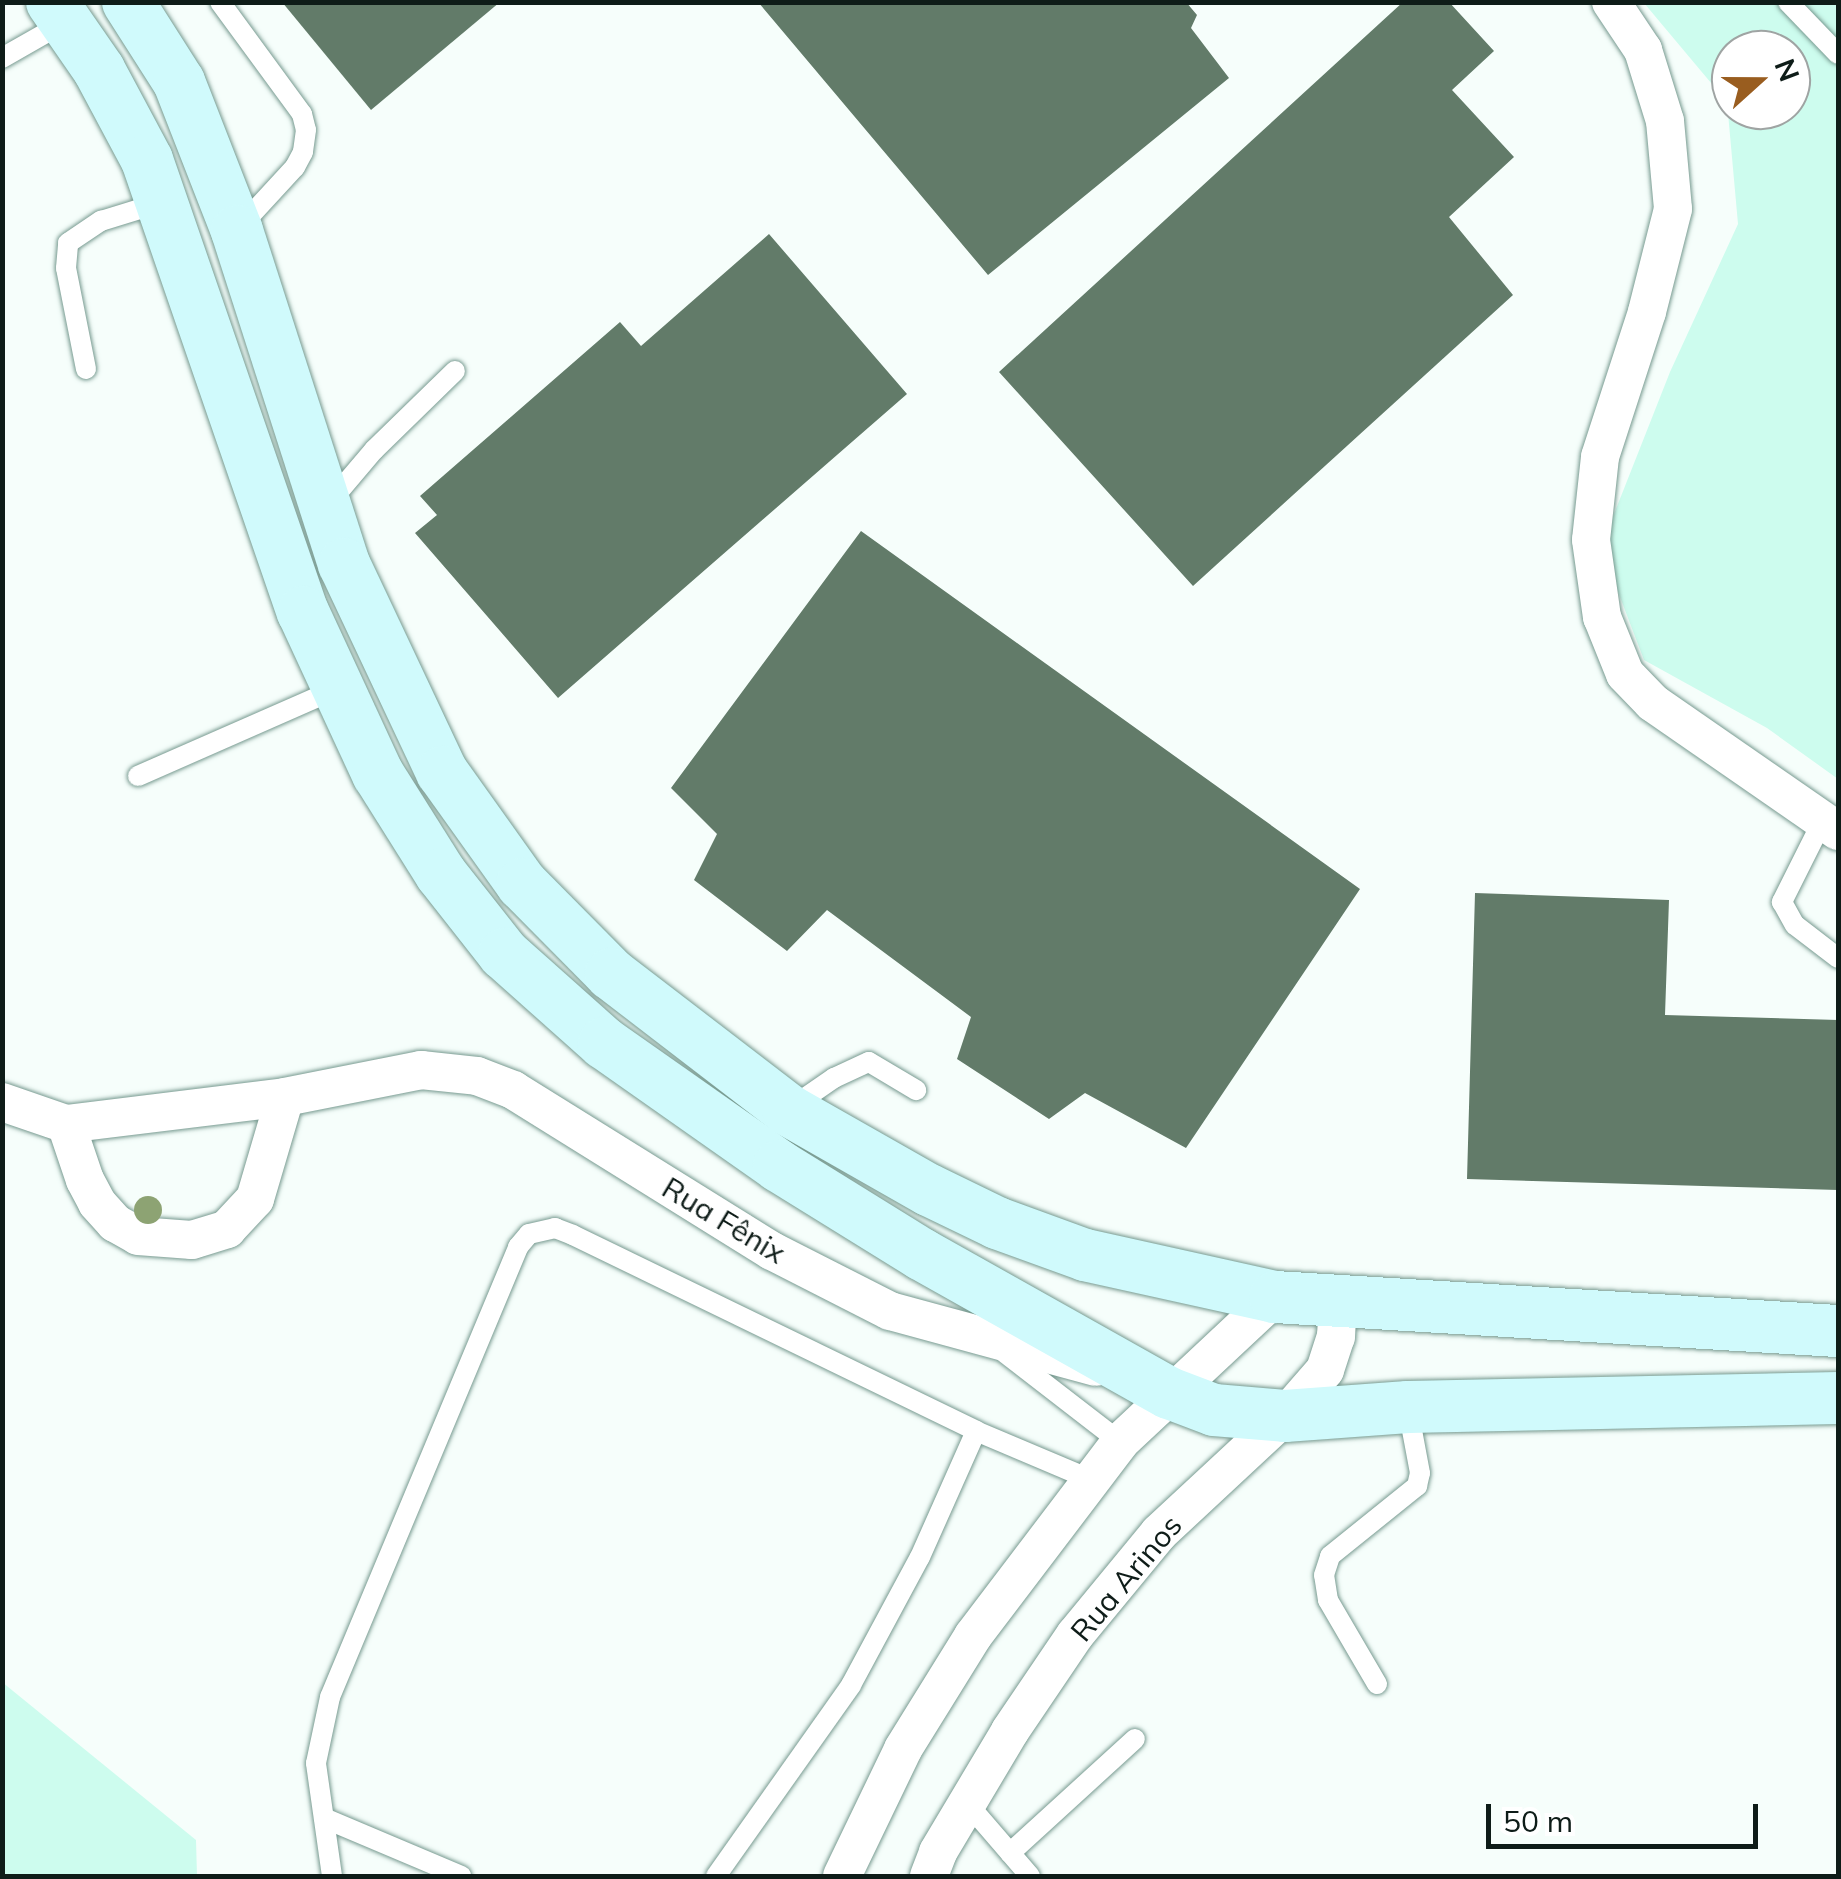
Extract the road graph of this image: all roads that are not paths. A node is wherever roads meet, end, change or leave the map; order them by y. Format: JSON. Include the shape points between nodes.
{"nodes":[{"id":1,"x":128,"y":2,"type":"edge"},
{"id":2,"x":220,"y":2,"type":"edge"},
{"id":3,"x":1611,"y":2,"type":"edge"},
{"id":4,"x":1788,"y":2,"type":"edge"},
{"id":5,"x":59,"y":12,"type":"edge"},
{"id":6,"x":1838,"y":54,"type":"edge"},
{"id":7,"x":2,"y":58,"type":"edge"},
{"id":8,"x":162,"y":202,"type":"junction"},
{"id":9,"x":237,"y":230,"type":"junction"},
{"id":10,"x":86,"y":369,"type":"dead end"},
{"id":11,"x":455,"y":370,"type":"dead end"},
{"id":12,"x":326,"y":507,"type":"junction"},
{"id":13,"x":338,"y":687,"type":"junction"},
{"id":14,"x":138,"y":776,"type":"dead end"},
{"id":15,"x":1830,"y":825,"type":"edge"},
{"id":16,"x":1838,"y":958,"type":"edge"},
{"id":17,"x":916,"y":1090,"type":"dead end"},
{"id":18,"x":285,"y":1097,"type":"junction"},
{"id":19,"x":2,"y":1102,"type":"edge"},
{"id":20,"x":788,"y":1110,"type":"junction"},
{"id":21,"x":66,"y":1124,"type":"junction"},
{"id":22,"x":1275,"y":1297,"type":"junction"},
{"id":23,"x":1338,"y":1302,"type":"junction"},
{"id":24,"x":1838,"y":1331,"type":"edge"},
{"id":25,"x":987,"y":1340,"type":"junction"},
{"id":26,"x":1169,"y":1393,"type":"junction"},
{"id":27,"x":1838,"y":1398,"type":"edge"},
{"id":28,"x":1408,"y":1407,"type":"junction"},
{"id":29,"x":1285,"y":1416,"type":"junction"},
{"id":30,"x":976,"y":1431,"type":"junction"},
{"id":31,"x":1120,"y":1442,"type":"junction"},
{"id":32,"x":1092,"y":1480,"type":"junction"},
{"id":33,"x":1377,"y":1684,"type":"dead end"},
{"id":34,"x":1135,"y":1739,"type":"dead end"},
{"id":35,"x":967,"y":1804,"type":"junction"},
{"id":36,"x":324,"y":1818,"type":"junction"},
{"id":37,"x":1010,"y":1853,"type":"junction"},
{"id":38,"x":332,"y":1876,"type":"edge"},
{"id":39,"x":461,"y":1876,"type":"edge"},
{"id":40,"x":716,"y":1876,"type":"edge"},
{"id":41,"x":842,"y":1876,"type":"edge"},
{"id":42,"x":929,"y":1876,"type":"edge"},
{"id":43,"x":1030,"y":1876,"type":"edge"}],
"edges":[{"from":1,"to":9,"type":"main road","via":[[179,82]]},
{"from":2,"to":9,"type":"lane","via":[[302,114],[306,130],[295,166]]},
{"from":3,"to":15,"type":"street","via":[[1643,50],[1665,121],[1672,209],[1600,457],[1591,540],[1602,617],[1626,674],[1653,703]]},
{"from":4,"to":6,"type":"lane"},
{"from":5,"to":7,"type":"lane"},
{"from":5,"to":8,"type":"main road","via":[[148,160]]},
{"from":8,"to":10,"type":"lane","via":[[101,221],[68,243],[66,268]]},
{"from":8,"to":13,"type":"main road","via":[[304,612]]},
{"from":9,"to":12,"type":"main road"},
{"from":11,"to":12,"type":"lane"},
{"from":12,"to":20,"type":"main road","via":[[382,651],[442,772],[522,884],[611,974]]},
{"from":13,"to":14,"type":"lane"},
{"from":13,"to":26,"type":"main road","via":[[378,774],[441,874],[504,954],[604,1043],[779,1166],[921,1254]]},
{"from":15,"to":16,"type":"lane","via":[[1782,902],[1795,925]]},
{"from":17,"to":20,"type":"lane","via":[[868,1062]]},
{"from":18,"to":21,"type":"street","name":"Rua Fênix"},
{"from":18,"to":21,"type":"street","via":[[255,1199],[228,1229],[192,1240],[138,1236],[115,1223],[97,1203]]},
{"from":18,"to":25,"type":"street","name":"Rua Fênix","via":[[421,1070],[476,1076],[513,1090],[789,1260],[890,1311]]},
{"from":19,"to":21,"type":"street","name":"Rua Fênix"},
{"from":20,"to":22,"type":"main road","via":[[997,1223],[1085,1255]]},
{"from":22,"to":23,"type":"main road"},
{"from":22,"to":26,"type":"street"},
{"from":23,"to":24,"type":"main road"},
{"from":23,"to":29,"type":"street","name":"Rua Arinos","via":[[1325,1370]]},
{"from":25,"to":26,"type":"street","name":"Rua Fênix","via":[[1084,1363]]},
{"from":25,"to":31,"type":"lane"},
{"from":26,"to":29,"type":"main road","via":[[1214,1410]]},
{"from":26,"to":31,"type":"street"},
{"from":27,"to":28,"type":"main road"},
{"from":28,"to":29,"type":"main road"},
{"from":28,"to":33,"type":"lane","via":[[1417,1486],[1330,1556],[1324,1575],[1328,1600]]},
{"from":29,"to":35,"type":"street","name":"Rua Arinos","via":[[1159,1532],[1075,1634]]},
{"from":30,"to":32,"type":"lane"},
{"from":30,"to":36,"type":"lane","via":[[573,1235],[555,1228],[529,1234],[330,1697],[316,1763]]},
{"from":30,"to":40,"type":"lane","via":[[920,1557],[851,1685]]},
{"from":31,"to":32,"type":"street"},
{"from":32,"to":41,"type":"street","via":[[963,1652],[903,1749]]},
{"from":34,"to":37,"type":"lane"},
{"from":35,"to":37,"type":"lane"},
{"from":35,"to":42,"type":"street","name":"Rua Arinos"},
{"from":36,"to":38,"type":"lane"},
{"from":36,"to":39,"type":"lane"},
{"from":37,"to":43,"type":"lane"}]}
